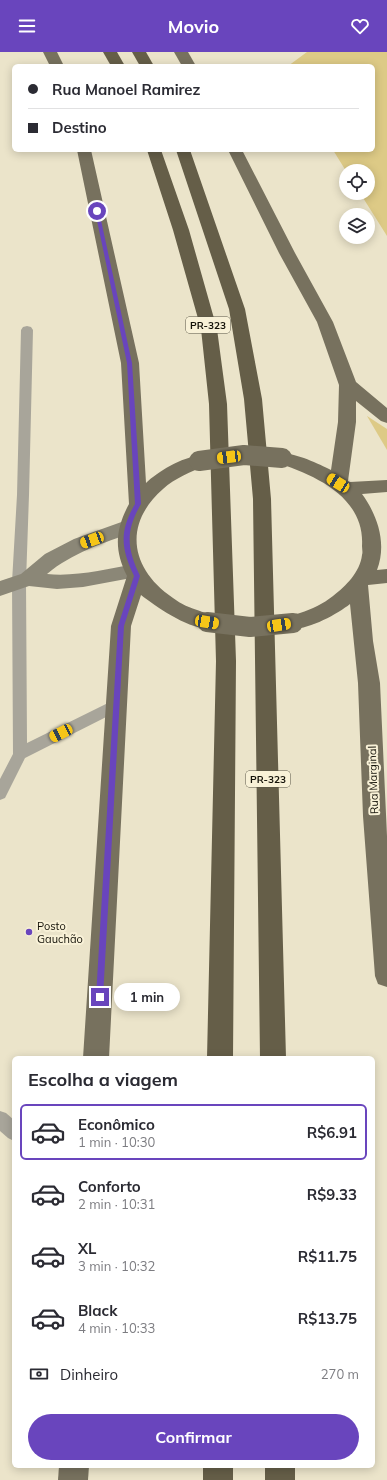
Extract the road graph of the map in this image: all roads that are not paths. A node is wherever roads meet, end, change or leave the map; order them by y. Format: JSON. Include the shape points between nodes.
{"nodes":[{"id":1,"x":50,"y":52,"type":"edge"},
{"id":2,"x":110,"y":52,"type":"edge"},
{"id":3,"x":139,"y":52,"type":"edge"},
{"id":4,"x":181,"y":52,"type":"edge"},
{"id":5,"x":56,"y":64,"type":"edge"},
{"id":6,"x":117,"y":64,"type":"edge"},
{"id":7,"x":146,"y":64,"type":"edge"},
{"id":8,"x":188,"y":64,"type":"edge"},
{"id":9,"x":84,"y":152,"type":"edge"},
{"id":10,"x":155,"y":152,"type":"edge"},
{"id":11,"x":184,"y":152,"type":"edge"},
{"id":12,"x":236,"y":152,"type":"edge"},
{"id":13,"x":27,"y":330,"type":"dead end"},
{"id":14,"x":348,"y":385,"type":"junction"},
{"id":15,"x":387,"y":417,"type":"edge"},
{"id":16,"x":342,"y":486,"type":"junction"},
{"id":17,"x":387,"y":486,"type":"edge"},
{"id":18,"x":138,"y":504,"type":"junction"},
{"id":19,"x":127,"y":527,"type":"junction"},
{"id":20,"x":136,"y":574,"type":"junction"},
{"id":21,"x":387,"y":576,"type":"edge"},
{"id":22,"x":23,"y":581,"type":"junction"},
{"id":23,"x":360,"y":581,"type":"junction"},
{"id":24,"x":0,"y":589,"type":"edge"},
{"id":25,"x":115,"y":706,"type":"junction"},
{"id":26,"x":20,"y":754,"type":"junction"},
{"id":27,"x":0,"y":794,"type":"edge"},
{"id":28,"x":387,"y":976,"type":"edge"},
{"id":29,"x":96,"y":1056,"type":"edge"},
{"id":30,"x":220,"y":1056,"type":"edge"},
{"id":31,"x":273,"y":1056,"type":"edge"},
{"id":32,"x":0,"y":1119,"type":"edge"},
{"id":33,"x":12,"y":1130,"type":"edge"},
{"id":34,"x":74,"y":1468,"type":"edge"},
{"id":35,"x":218,"y":1468,"type":"edge"},
{"id":36,"x":280,"y":1468,"type":"edge"},
{"id":37,"x":73,"y":1480,"type":"edge"},
{"id":38,"x":218,"y":1480,"type":"edge"},
{"id":39,"x":280,"y":1480,"type":"edge"}],
"edges":[{"from":1,"to":5,"type":"main road"},
{"from":2,"to":6,"type":"highway"},
{"from":3,"to":7,"type":"highway"},
{"from":4,"to":8,"type":"main road"},
{"from":9,"to":18,"type":"main road","via":[[130,363]]},
{"from":10,"to":30,"type":"highway","number":"PR-323","via":[[181,230],[209,329],[218,404],[226,661]]},
{"from":11,"to":31,"type":"highway","number":"PR-323","via":[[237,309],[253,399],[262,499]]},
{"from":12,"to":14,"type":"main road","via":[[325,322]]},
{"from":13,"to":22,"type":"lane"},
{"from":14,"to":15,"type":"main road"},
{"from":14,"to":16,"type":"main road"},
{"from":16,"to":17,"type":"main road"},
{"from":16,"to":18,"type":"main road","bridge":true,"via":[[322,472],[302,464],[282,458],[244,455],[199,461],[177,471],[153,487]]},
{"from":16,"to":23,"type":"main road","via":[[363,509],[372,532],[372,555]]},
{"from":18,"to":19,"type":"main road"},
{"from":19,"to":20,"type":"main road","via":[[126,544]]},
{"from":19,"to":22,"type":"street","via":[[75,547],[52,559]]},
{"from":20,"to":22,"type":"street","via":[[57,582]]},
{"from":20,"to":23,"type":"main road","bridge":true,"via":[[147,589],[181,613],[207,622],[235,627],[265,628],[293,623],[321,613],[344,599]]},
{"from":20,"to":25,"type":"main road","via":[[121,626]]},
{"from":21,"to":23,"type":"main road"},
{"from":22,"to":24,"type":"street"},
{"from":22,"to":26,"type":"lane"},
{"from":23,"to":28,"type":"main road","name":"Rua Marginal","via":[[363,641],[369,683],[374,816]]},
{"from":25,"to":26,"type":"lane"},
{"from":25,"to":29,"type":"main road"},
{"from":26,"to":27,"type":"lane"},
{"from":32,"to":33,"type":"lane"},
{"from":34,"to":37,"type":"main road"},
{"from":35,"to":38,"type":"highway"},
{"from":36,"to":39,"type":"highway"}]}
